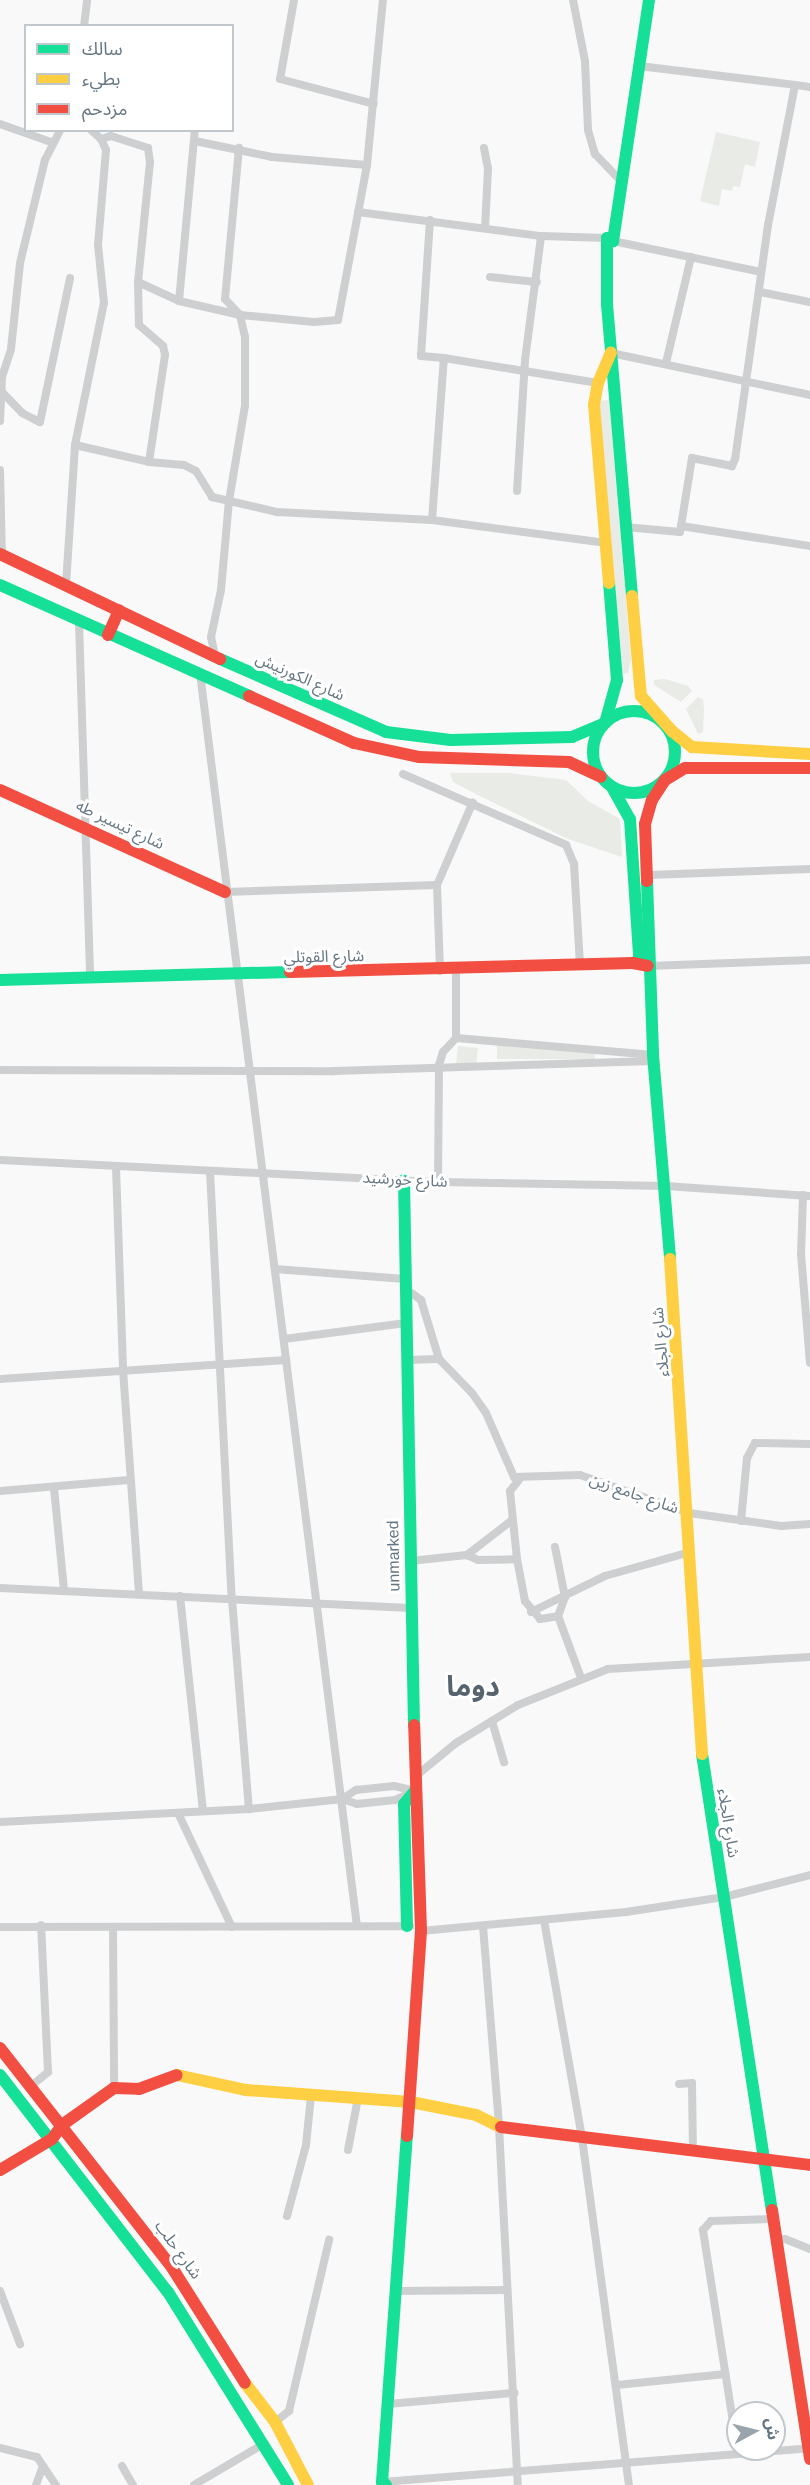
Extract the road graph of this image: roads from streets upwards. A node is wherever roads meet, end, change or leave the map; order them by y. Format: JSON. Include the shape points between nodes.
{"nodes":[{"id":1,"x":87,"y":0,"type":"edge"},
{"id":2,"x":294,"y":0,"type":"edge"},
{"id":3,"x":382,"y":0,"type":"edge"},
{"id":4,"x":573,"y":0,"type":"edge"},
{"id":5,"x":649,"y":0,"type":"edge"},
{"id":6,"x":84,"y":24,"type":"edge"},
{"id":7,"x":639,"y":66,"type":"junction"},
{"id":8,"x":795,"y":85,"type":"junction"},
{"id":9,"x":810,"y":87,"type":"edge"},
{"id":10,"x":374,"y":104,"type":"junction"},
{"id":11,"x":0,"y":124,"type":"edge"},
{"id":12,"x":58,"y":132,"type":"edge"},
{"id":13,"x":93,"y":132,"type":"edge"},
{"id":14,"x":195,"y":132,"type":"edge"},
{"id":15,"x":101,"y":139,"type":"junction"},
{"id":16,"x":195,"y":141,"type":"junction"},
{"id":17,"x":51,"y":142,"type":"junction"},
{"id":18,"x":239,"y":148,"type":"junction"},
{"id":19,"x":484,"y":148,"type":"dead end"},
{"id":20,"x":367,"y":165,"type":"junction"},
{"id":21,"x":619,"y":179,"type":"junction"},
{"id":22,"x":358,"y":212,"type":"junction"},
{"id":23,"x":430,"y":220,"type":"junction"},
{"id":24,"x":485,"y":228,"type":"junction"},
{"id":25,"x":541,"y":236,"type":"junction"},
{"id":26,"x":610,"y":239,"type":"junction"},
{"id":27,"x":691,"y":257,"type":"junction"},
{"id":28,"x":761,"y":272,"type":"junction"},
{"id":29,"x":490,"y":277,"type":"dead end"},
{"id":30,"x":70,"y":278,"type":"dead end"},
{"id":31,"x":138,"y":282,"type":"junction"},
{"id":32,"x":537,"y":282,"type":"junction"},
{"id":33,"x":760,"y":292,"type":"junction"},
{"id":34,"x":810,"y":299,"type":"edge"},
{"id":35,"x":179,"y":300,"type":"junction"},
{"id":36,"x":240,"y":315,"type":"junction"},
{"id":37,"x":611,"y":353,"type":"junction"},
{"id":38,"x":444,"y":358,"type":"junction"},
{"id":39,"x":666,"y":363,"type":"junction"},
{"id":40,"x":527,"y":369,"type":"junction"},
{"id":41,"x":744,"y":380,"type":"junction"},
{"id":42,"x":598,"y":383,"type":"junction"},
{"id":43,"x":2,"y":392,"type":"junction"},
{"id":44,"x":810,"y":395,"type":"edge"},
{"id":45,"x":0,"y":421,"type":"edge"},
{"id":46,"x":75,"y":445,"type":"junction"},
{"id":47,"x":149,"y":462,"type":"junction"},
{"id":48,"x":0,"y":470,"type":"edge"},
{"id":49,"x":517,"y":491,"type":"dead end"},
{"id":50,"x":229,"y":501,"type":"junction"},
{"id":51,"x":432,"y":520,"type":"junction"},
{"id":52,"x":681,"y":526,"type":"junction"},
{"id":53,"x":625,"y":527,"type":"junction"},
{"id":54,"x":606,"y":543,"type":"junction"},
{"id":55,"x":810,"y":546,"type":"edge"},
{"id":56,"x":1,"y":555,"type":"edge"},
{"id":57,"x":0,"y":585,"type":"edge"},
{"id":58,"x":66,"y":585,"type":"junction"},
{"id":59,"x":119,"y":610,"type":"junction"},
{"id":60,"x":79,"y":622,"type":"junction"},
{"id":61,"x":108,"y":635,"type":"junction"},
{"id":62,"x":215,"y":657,"type":"junction"},
{"id":63,"x":200,"y":673,"type":"junction"},
{"id":64,"x":663,"y":722,"type":"junction"},
{"id":65,"x":605,"y":723,"type":"junction"},
{"id":66,"x":786,"y":752,"type":"junction"},
{"id":67,"x":810,"y":754,"type":"edge"},
{"id":68,"x":810,"y":768,"type":"edge"},
{"id":69,"x":788,"y":769,"type":"junction"},
{"id":70,"x":403,"y":774,"type":"dead end"},
{"id":71,"x":601,"y":777,"type":"junction"},
{"id":72,"x":665,"y":780,"type":"junction"},
{"id":73,"x":611,"y":786,"type":"junction"},
{"id":74,"x":0,"y":790,"type":"edge"},
{"id":75,"x":473,"y":802,"type":"junction"},
{"id":76,"x":86,"y":826,"type":"junction"},
{"id":77,"x":810,"y":869,"type":"edge"},
{"id":78,"x":649,"y":875,"type":"junction"},
{"id":79,"x":437,"y":885,"type":"junction"},
{"id":80,"x":225,"y":892,"type":"junction"},
{"id":81,"x":810,"y":960,"type":"edge"},
{"id":82,"x":580,"y":965,"type":"junction"},
{"id":83,"x":648,"y":966,"type":"junction"},
{"id":84,"x":456,"y":969,"type":"junction"},
{"id":85,"x":440,"y":971,"type":"junction"},
{"id":86,"x":237,"y":975,"type":"junction"},
{"id":87,"x":90,"y":976,"type":"junction"},
{"id":88,"x":0,"y":980,"type":"edge"},
{"id":89,"x":456,"y":1038,"type":"junction"},
{"id":90,"x":653,"y":1058,"type":"junction"},
{"id":91,"x":439,"y":1065,"type":"junction"},
{"id":92,"x":0,"y":1070,"type":"edge"},
{"id":93,"x":248,"y":1070,"type":"junction"},
{"id":94,"x":0,"y":1160,"type":"edge"},
{"id":95,"x":116,"y":1167,"type":"junction"},
{"id":96,"x":210,"y":1171,"type":"junction"},
{"id":97,"x":262,"y":1174,"type":"junction"},
{"id":98,"x":404,"y":1180,"type":"junction"},
{"id":99,"x":438,"y":1182,"type":"junction"},
{"id":100,"x":666,"y":1186,"type":"junction"},
{"id":101,"x":806,"y":1195,"type":"edge"},
{"id":102,"x":275,"y":1269,"type":"junction"},
{"id":103,"x":406,"y":1284,"type":"junction"},
{"id":104,"x":406,"y":1323,"type":"junction"},
{"id":105,"x":284,"y":1339,"type":"junction"},
{"id":106,"x":439,"y":1359,"type":"junction"},
{"id":107,"x":286,"y":1360,"type":"junction"},
{"id":108,"x":407,"y":1360,"type":"junction"},
{"id":109,"x":810,"y":1363,"type":"edge"},
{"id":110,"x":220,"y":1365,"type":"junction"},
{"id":111,"x":123,"y":1370,"type":"junction"},
{"id":112,"x":0,"y":1379,"type":"edge"},
{"id":113,"x":810,"y":1444,"type":"edge"},
{"id":114,"x":129,"y":1480,"type":"junction"},
{"id":115,"x":519,"y":1480,"type":"junction"},
{"id":116,"x":54,"y":1488,"type":"junction"},
{"id":117,"x":0,"y":1491,"type":"edge"},
{"id":118,"x":689,"y":1512,"type":"junction"},
{"id":119,"x":511,"y":1521,"type":"junction"},
{"id":120,"x":741,"y":1521,"type":"junction"},
{"id":121,"x":810,"y":1524,"type":"edge"},
{"id":122,"x":555,"y":1547,"type":"dead end"},
{"id":123,"x":690,"y":1552,"type":"junction"},
{"id":124,"x":467,"y":1555,"type":"junction"},
{"id":125,"x":517,"y":1559,"type":"junction"},
{"id":126,"x":411,"y":1561,"type":"junction"},
{"id":127,"x":0,"y":1588,"type":"edge"},
{"id":128,"x":64,"y":1590,"type":"junction"},
{"id":129,"x":139,"y":1593,"type":"junction"},
{"id":130,"x":180,"y":1596,"type":"junction"},
{"id":131,"x":565,"y":1597,"type":"junction"},
{"id":132,"x":232,"y":1599,"type":"junction"},
{"id":133,"x":317,"y":1604,"type":"junction"},
{"id":134,"x":411,"y":1608,"type":"junction"},
{"id":135,"x":531,"y":1612,"type":"junction"},
{"id":136,"x":558,"y":1617,"type":"junction"},
{"id":137,"x":810,"y":1657,"type":"edge"},
{"id":138,"x":698,"y":1665,"type":"junction"},
{"id":139,"x":581,"y":1678,"type":"junction"},
{"id":140,"x":492,"y":1721,"type":"junction"},
{"id":141,"x":504,"y":1762,"type":"dead end"},
{"id":142,"x":416,"y":1776,"type":"junction"},
{"id":143,"x":415,"y":1791,"type":"junction"},
{"id":144,"x":342,"y":1799,"type":"junction"},
{"id":145,"x":249,"y":1809,"type":"junction"},
{"id":146,"x":203,"y":1810,"type":"junction"},
{"id":147,"x":178,"y":1813,"type":"junction"},
{"id":148,"x":0,"y":1822,"type":"edge"},
{"id":149,"x":810,"y":1876,"type":"edge"},
{"id":150,"x":724,"y":1897,"type":"junction"},
{"id":151,"x":544,"y":1920,"type":"junction"},
{"id":152,"x":41,"y":1925,"type":"junction"},
{"id":153,"x":357,"y":1926,"type":"junction"},
{"id":154,"x":483,"y":1926,"type":"junction"},
{"id":155,"x":0,"y":1927,"type":"edge"},
{"id":156,"x":113,"y":1927,"type":"junction"},
{"id":157,"x":232,"y":1927,"type":"junction"},
{"id":158,"x":415,"y":1928,"type":"junction"},
{"id":159,"x":0,"y":2048,"type":"edge"},
{"id":160,"x":0,"y":2074,"type":"edge"},
{"id":161,"x":679,"y":2084,"type":"dead end"},
{"id":162,"x":31,"y":2086,"type":"junction"},
{"id":163,"x":114,"y":2088,"type":"junction"},
{"id":164,"x":311,"y":2096,"type":"junction"},
{"id":165,"x":358,"y":2097,"type":"junction"},
{"id":166,"x":411,"y":2102,"type":"junction"},
{"id":167,"x":62,"y":2125,"type":"junction"},
{"id":168,"x":499,"y":2127,"type":"junction"},
{"id":169,"x":582,"y":2138,"type":"junction"},
{"id":170,"x":52,"y":2139,"type":"junction"},
{"id":171,"x":348,"y":2150,"type":"dead end"},
{"id":172,"x":693,"y":2152,"type":"junction"},
{"id":173,"x":810,"y":2158,"type":"edge"},
{"id":174,"x":762,"y":2160,"type":"junction"},
{"id":175,"x":810,"y":2165,"type":"edge"},
{"id":176,"x":0,"y":2170,"type":"edge"},
{"id":177,"x":287,"y":2216,"type":"dead end"},
{"id":178,"x":772,"y":2219,"type":"junction"},
{"id":179,"x":329,"y":2240,"type":"dead end"},
{"id":180,"x":776,"y":2240,"type":"junction"},
{"id":181,"x":810,"y":2249,"type":"edge"},
{"id":182,"x":507,"y":2290,"type":"junction"},
{"id":183,"x":0,"y":2291,"type":"edge"},
{"id":184,"x":395,"y":2291,"type":"junction"},
{"id":185,"x":20,"y":2344,"type":"dead end"},
{"id":186,"x":725,"y":2374,"type":"junction"},
{"id":187,"x":617,"y":2385,"type":"junction"},
{"id":188,"x":515,"y":2393,"type":"junction"},
{"id":189,"x":729,"y":2401,"type":"edge"},
{"id":190,"x":388,"y":2404,"type":"junction"},
{"id":191,"x":275,"y":2422,"type":"junction"},
{"id":192,"x":265,"y":2443,"type":"junction"},
{"id":193,"x":0,"y":2448,"type":"edge"},
{"id":194,"x":809,"y":2452,"type":"edge"},
{"id":195,"x":786,"y":2453,"type":"edge"},
{"id":196,"x":726,"y":2455,"type":"edge"},
{"id":197,"x":626,"y":2464,"type":"junction"},
{"id":198,"x":43,"y":2466,"type":"junction"},
{"id":199,"x":122,"y":2466,"type":"dead end"},
{"id":200,"x":517,"y":2472,"type":"junction"},
{"id":201,"x":384,"y":2484,"type":"edge"},
{"id":202,"x":36,"y":2485,"type":"edge"},
{"id":203,"x":56,"y":2485,"type":"edge"},
{"id":204,"x":133,"y":2485,"type":"edge"},
{"id":205,"x":194,"y":2485,"type":"edge"},
{"id":206,"x":288,"y":2485,"type":"edge"},
{"id":207,"x":308,"y":2485,"type":"edge"},
{"id":208,"x":518,"y":2485,"type":"edge"},
{"id":209,"x":629,"y":2485,"type":"edge"}],
"edges":[{"from":1,"to":6,"type":"street"},
{"from":2,"to":10,"type":"street","via":[[280,79]]},
{"from":3,"to":10,"type":"street"},
{"from":4,"to":21,"type":"street","via":[[585,61],[588,130],[595,154]]},
{"from":5,"to":7,"type":"street"},
{"from":7,"to":8,"type":"street"},
{"from":7,"to":21,"type":"street"},
{"from":8,"to":9,"type":"street"},
{"from":8,"to":28,"type":"street"},
{"from":10,"to":20,"type":"street"},
{"from":11,"to":17,"type":"street"},
{"from":12,"to":17,"type":"street"},
{"from":13,"to":15,"type":"street"},
{"from":14,"to":16,"type":"street"},
{"from":15,"to":31,"type":"street","via":[[111,136],[148,148],[150,162]]},
{"from":15,"to":46,"type":"street","via":[[106,150],[98,245],[104,303]]},
{"from":16,"to":18,"type":"street"},
{"from":16,"to":35,"type":"street"},
{"from":17,"to":43,"type":"street","via":[[20,262]]},
{"from":18,"to":20,"type":"street","via":[[272,157]]},
{"from":18,"to":36,"type":"street","via":[[225,299]]},
{"from":19,"to":24,"type":"street","via":[[488,169]]},
{"from":20,"to":22,"type":"street"},
{"from":21,"to":26,"type":"street"},
{"from":22,"to":23,"type":"street"},
{"from":22,"to":36,"type":"street","via":[[338,320],[314,322]]},
{"from":23,"to":24,"type":"street"},
{"from":23,"to":38,"type":"street","via":[[421,356]]},
{"from":24,"to":25,"type":"street"},
{"from":25,"to":26,"type":"street"},
{"from":25,"to":32,"type":"street"},
{"from":26,"to":27,"type":"street"},
{"from":26,"to":37,"type":"street"},
{"from":27,"to":28,"type":"street"},
{"from":27,"to":39,"type":"street"},
{"from":28,"to":33,"type":"street"},
{"from":29,"to":32,"type":"street"},
{"from":30,"to":43,"type":"street","via":[[40,422],[22,413]]},
{"from":31,"to":35,"type":"street"},
{"from":31,"to":47,"type":"street","via":[[139,325],[162,346],[165,355]]},
{"from":32,"to":40,"type":"street"},
{"from":33,"to":34,"type":"street"},
{"from":33,"to":41,"type":"street"},
{"from":35,"to":36,"type":"street"},
{"from":36,"to":50,"type":"street","via":[[247,355],[245,405]]},
{"from":37,"to":39,"type":"street"},
{"from":37,"to":42,"type":"street"},
{"from":37,"to":53,"type":"street"},
{"from":38,"to":40,"type":"street"},
{"from":38,"to":51,"type":"street"},
{"from":39,"to":41,"type":"street"},
{"from":40,"to":42,"type":"street"},
{"from":40,"to":49,"type":"street"},
{"from":41,"to":44,"type":"street"},
{"from":41,"to":52,"type":"street","via":[[732,466],[692,458]]},
{"from":42,"to":54,"type":"street","via":[[594,405]]},
{"from":43,"to":45,"type":"street"},
{"from":46,"to":47,"type":"street"},
{"from":46,"to":58,"type":"street"},
{"from":47,"to":50,"type":"street","via":[[184,465],[196,471],[212,497]]},
{"from":48,"to":56,"type":"street"},
{"from":50,"to":51,"type":"street","via":[[277,512]]},
{"from":50,"to":62,"type":"street","via":[[221,590],[211,637]]},
{"from":51,"to":54,"type":"street"},
{"from":52,"to":53,"type":"street","via":[[680,532]]},
{"from":52,"to":55,"type":"street"},
{"from":53,"to":64,"type":"street","via":[[641,696]]},
{"from":54,"to":65,"type":"street","via":[[618,680]]},
{"from":56,"to":58,"type":"street","name":"شارع الكورنيش"},
{"from":57,"to":60,"type":"street"},
{"from":58,"to":59,"type":"street","name":"شارع الكورنيش"},
{"from":59,"to":61,"type":"street"},
{"from":59,"to":62,"type":"street","name":"شارع الكورنيش"},
{"from":60,"to":61,"type":"street"},
{"from":60,"to":76,"type":"street"},
{"from":61,"to":63,"type":"street"},
{"from":62,"to":65,"type":"street","name":"شارع الكورنيش","via":[[358,721],[417,738],[572,737]]},
{"from":63,"to":71,"type":"street","via":[[338,737],[376,750],[419,757],[568,762]]},
{"from":63,"to":80,"type":"street"},
{"from":64,"to":65,"type":"street","via":[[640,711],[615,715]]},
{"from":64,"to":66,"type":"street","via":[[692,747]]},
{"from":64,"to":72,"type":"street","via":[[672,738],[675,757]]},
{"from":65,"to":71,"type":"street","via":[[594,743]]},
{"from":66,"to":67,"type":"street"},
{"from":66,"to":69,"type":"street"},
{"from":68,"to":69,"type":"street"},
{"from":69,"to":72,"type":"street","via":[[707,766],[685,768]]},
{"from":70,"to":75,"type":"street"},
{"from":71,"to":73,"type":"street"},
{"from":72,"to":73,"type":"street","via":[[633,794]]},
{"from":72,"to":78,"type":"street","via":[[646,814]]},
{"from":73,"to":83,"type":"street","via":[[630,819],[639,956]]},
{"from":74,"to":76,"type":"street","name":"شارع تيسير طه"},
{"from":75,"to":79,"type":"street"},
{"from":75,"to":82,"type":"street","via":[[566,845],[574,864]]},
{"from":76,"to":80,"type":"street","name":"شارع تيسير طه"},
{"from":76,"to":87,"type":"street"},
{"from":77,"to":78,"type":"street"},
{"from":78,"to":83,"type":"street"},
{"from":79,"to":80,"type":"street"},
{"from":79,"to":85,"type":"street"},
{"from":80,"to":86,"type":"street"},
{"from":81,"to":83,"type":"street"},
{"from":82,"to":83,"type":"street","name":"شارع القوتلي"},
{"from":82,"to":84,"type":"street","name":"شارع القوتلي"},
{"from":83,"to":90,"type":"street","name":"شارع الجلاء"},
{"from":84,"to":85,"type":"street","name":"شارع القوتلي"},
{"from":84,"to":89,"type":"street"},
{"from":85,"to":86,"type":"street","name":"شارع القوتلي"},
{"from":86,"to":87,"type":"street","name":"شارع القوتلي"},
{"from":86,"to":93,"type":"street"},
{"from":87,"to":88,"type":"street","name":"شارع القوتلي"},
{"from":89,"to":90,"type":"street"},
{"from":89,"to":91,"type":"street"},
{"from":90,"to":91,"type":"street"},
{"from":90,"to":100,"type":"street","name":"شارع الجلاء"},
{"from":91,"to":93,"type":"street"},
{"from":91,"to":99,"type":"street"},
{"from":92,"to":93,"type":"street"},
{"from":93,"to":97,"type":"street"},
{"from":94,"to":95,"type":"street","name":"شارع خورشيد"},
{"from":95,"to":96,"type":"street","name":"شارع خورشيد"},
{"from":95,"to":111,"type":"street"},
{"from":96,"to":97,"type":"street","name":"شارع خورشيد"},
{"from":96,"to":110,"type":"street"},
{"from":97,"to":98,"type":"street","name":"شارع خورشيد"},
{"from":97,"to":102,"type":"street"},
{"from":98,"to":99,"type":"street","name":"شارع خورشيد"},
{"from":98,"to":103,"type":"street","name":"unmarked"},
{"from":99,"to":100,"type":"street","name":"شارع خورشيد"},
{"from":100,"to":101,"type":"street","name":"شارع خورشيد"},
{"from":100,"to":118,"type":"street","name":"شارع الجلاء"},
{"from":101,"to":109,"type":"street","via":[[801,1254]]},
{"from":102,"to":103,"type":"street"},
{"from":102,"to":105,"type":"street"},
{"from":103,"to":104,"type":"street","name":"unmarked"},
{"from":103,"to":106,"type":"street","via":[[421,1300]]},
{"from":104,"to":105,"type":"street"},
{"from":104,"to":108,"type":"street","name":"unmarked"},
{"from":105,"to":107,"type":"street"},
{"from":106,"to":108,"type":"street"},
{"from":106,"to":115,"type":"street","via":[[477,1399],[514,1477]]},
{"from":107,"to":110,"type":"street"},
{"from":107,"to":133,"type":"street"},
{"from":108,"to":126,"type":"street","name":"unmarked"},
{"from":110,"to":111,"type":"street"},
{"from":110,"to":132,"type":"street"},
{"from":111,"to":112,"type":"street"},
{"from":111,"to":114,"type":"street"},
{"from":113,"to":120,"type":"street","via":[[756,1443],[747,1458]]},
{"from":114,"to":116,"type":"street"},
{"from":114,"to":129,"type":"street"},
{"from":115,"to":118,"type":"street","name":"شارع جامع زين","via":[[580,1475]]},
{"from":115,"to":119,"type":"street","via":[[510,1491]]},
{"from":116,"to":117,"type":"street"},
{"from":116,"to":128,"type":"street"},
{"from":118,"to":120,"type":"street","name":"شارع جامع زين"},
{"from":118,"to":123,"type":"street","name":"شارع الجلاء"},
{"from":119,"to":124,"type":"street"},
{"from":119,"to":125,"type":"street"},
{"from":120,"to":121,"type":"street","name":"شارع جامع زين","via":[[781,1526]]},
{"from":122,"to":131,"type":"street"},
{"from":123,"to":131,"type":"street","via":[[605,1576]]},
{"from":123,"to":138,"type":"street","name":"شارع الجلاء"},
{"from":124,"to":125,"type":"street","via":[[478,1560]]},
{"from":124,"to":126,"type":"street"},
{"from":125,"to":135,"type":"street"},
{"from":126,"to":134,"type":"street","name":"unmarked"},
{"from":127,"to":128,"type":"street"},
{"from":128,"to":129,"type":"street"},
{"from":129,"to":130,"type":"street"},
{"from":130,"to":132,"type":"street"},
{"from":130,"to":146,"type":"street"},
{"from":131,"to":135,"type":"street"},
{"from":131,"to":136,"type":"street"},
{"from":132,"to":133,"type":"street"},
{"from":132,"to":145,"type":"street"},
{"from":133,"to":134,"type":"street"},
{"from":133,"to":144,"type":"street"},
{"from":134,"to":142,"type":"street","name":"unmarked"},
{"from":135,"to":136,"type":"street","via":[[540,1619]]},
{"from":136,"to":139,"type":"street"},
{"from":137,"to":138,"type":"street"},
{"from":138,"to":139,"type":"street","via":[[608,1669]]},
{"from":138,"to":150,"type":"street","name":"شارع الجلاء","via":[[702,1760]]},
{"from":139,"to":140,"type":"street"},
{"from":140,"to":141,"type":"street"},
{"from":140,"to":142,"type":"street","via":[[456,1743]]},
{"from":142,"to":143,"type":"street","name":"unmarked"},
{"from":143,"to":144,"type":"street","via":[[395,1800],[357,1804]]},
{"from":143,"to":144,"type":"street","via":[[394,1786],[356,1790]]},
{"from":143,"to":158,"type":"street","name":"unmarked"},
{"from":144,"to":145,"type":"street"},
{"from":144,"to":153,"type":"street"},
{"from":145,"to":146,"type":"street"},
{"from":146,"to":147,"type":"street"},
{"from":147,"to":148,"type":"street"},
{"from":147,"to":157,"type":"street"},
{"from":149,"to":150,"type":"street"},
{"from":150,"to":151,"type":"street"},
{"from":150,"to":174,"type":"street","name":"شارع الجلاء"},
{"from":151,"to":154,"type":"street"},
{"from":151,"to":169,"type":"street"},
{"from":152,"to":155,"type":"street"},
{"from":152,"to":156,"type":"street"},
{"from":152,"to":162,"type":"street","via":[[48,2072]]},
{"from":153,"to":157,"type":"street"},
{"from":153,"to":158,"type":"street"},
{"from":154,"to":158,"type":"street"},
{"from":154,"to":168,"type":"street"},
{"from":156,"to":157,"type":"street"},
{"from":156,"to":163,"type":"street"},
{"from":158,"to":166,"type":"street","name":"unmarked"},
{"from":159,"to":162,"type":"street","name":"شارع حلب"},
{"from":160,"to":170,"type":"street","name":"شارع حلب"},
{"from":161,"to":172,"type":"street","via":[[692,2083]]},
{"from":162,"to":167,"type":"street","name":"شارع حلب"},
{"from":163,"to":164,"type":"street","via":[[139,2089],[178,2075],[246,2090]]},
{"from":163,"to":167,"type":"street"},
{"from":164,"to":165,"type":"street"},
{"from":164,"to":177,"type":"street","via":[[303,2156]]},
{"from":165,"to":166,"type":"street"},
{"from":165,"to":171,"type":"street"},
{"from":166,"to":168,"type":"street","via":[[476,2115]]},
{"from":166,"to":184,"type":"street","name":"unmarked"},
{"from":167,"to":170,"type":"street"},
{"from":167,"to":191,"type":"street","name":"شارع حلب","via":[[171,2266],[239,2374]]},
{"from":168,"to":169,"type":"street"},
{"from":168,"to":182,"type":"street"},
{"from":169,"to":172,"type":"street"},
{"from":169,"to":187,"type":"street"},
{"from":170,"to":176,"type":"street"},
{"from":170,"to":192,"type":"street","name":"شارع حلب","via":[[168,2292]]},
{"from":172,"to":174,"type":"street"},
{"from":173,"to":174,"type":"street","via":[[773,2154]]},
{"from":174,"to":175,"type":"street"},
{"from":174,"to":178,"type":"street","name":"شارع الجلاء"},
{"from":178,"to":180,"type":"street","name":"شارع الجلاء"},
{"from":178,"to":186,"type":"street","via":[[711,2221],[703,2230]]},
{"from":179,"to":191,"type":"street","via":[[289,2411]]},
{"from":180,"to":181,"type":"street","via":[[785,2239]]},
{"from":180,"to":194,"type":"street","name":"شارع الجلاء"},
{"from":182,"to":184,"type":"street"},
{"from":182,"to":188,"type":"street"},
{"from":183,"to":185,"type":"street"},
{"from":184,"to":190,"type":"street","name":"unmarked"},
{"from":186,"to":187,"type":"street"},
{"from":186,"to":189,"type":"street"},
{"from":187,"to":197,"type":"street"},
{"from":188,"to":190,"type":"street"},
{"from":188,"to":200,"type":"street"},
{"from":190,"to":201,"type":"street","name":"unmarked"},
{"from":191,"to":207,"type":"street","name":"شارع حلب"},
{"from":192,"to":205,"type":"street"},
{"from":192,"to":206,"type":"street","name":"شارع حلب"},
{"from":193,"to":198,"type":"street","via":[[37,2457]]},
{"from":194,"to":195,"type":"street"},
{"from":196,"to":197,"type":"street"},
{"from":197,"to":200,"type":"street"},
{"from":197,"to":209,"type":"street"},
{"from":198,"to":202,"type":"street"},
{"from":198,"to":203,"type":"street"},
{"from":199,"to":204,"type":"street"},
{"from":200,"to":201,"type":"street"},
{"from":200,"to":208,"type":"street"}]}
